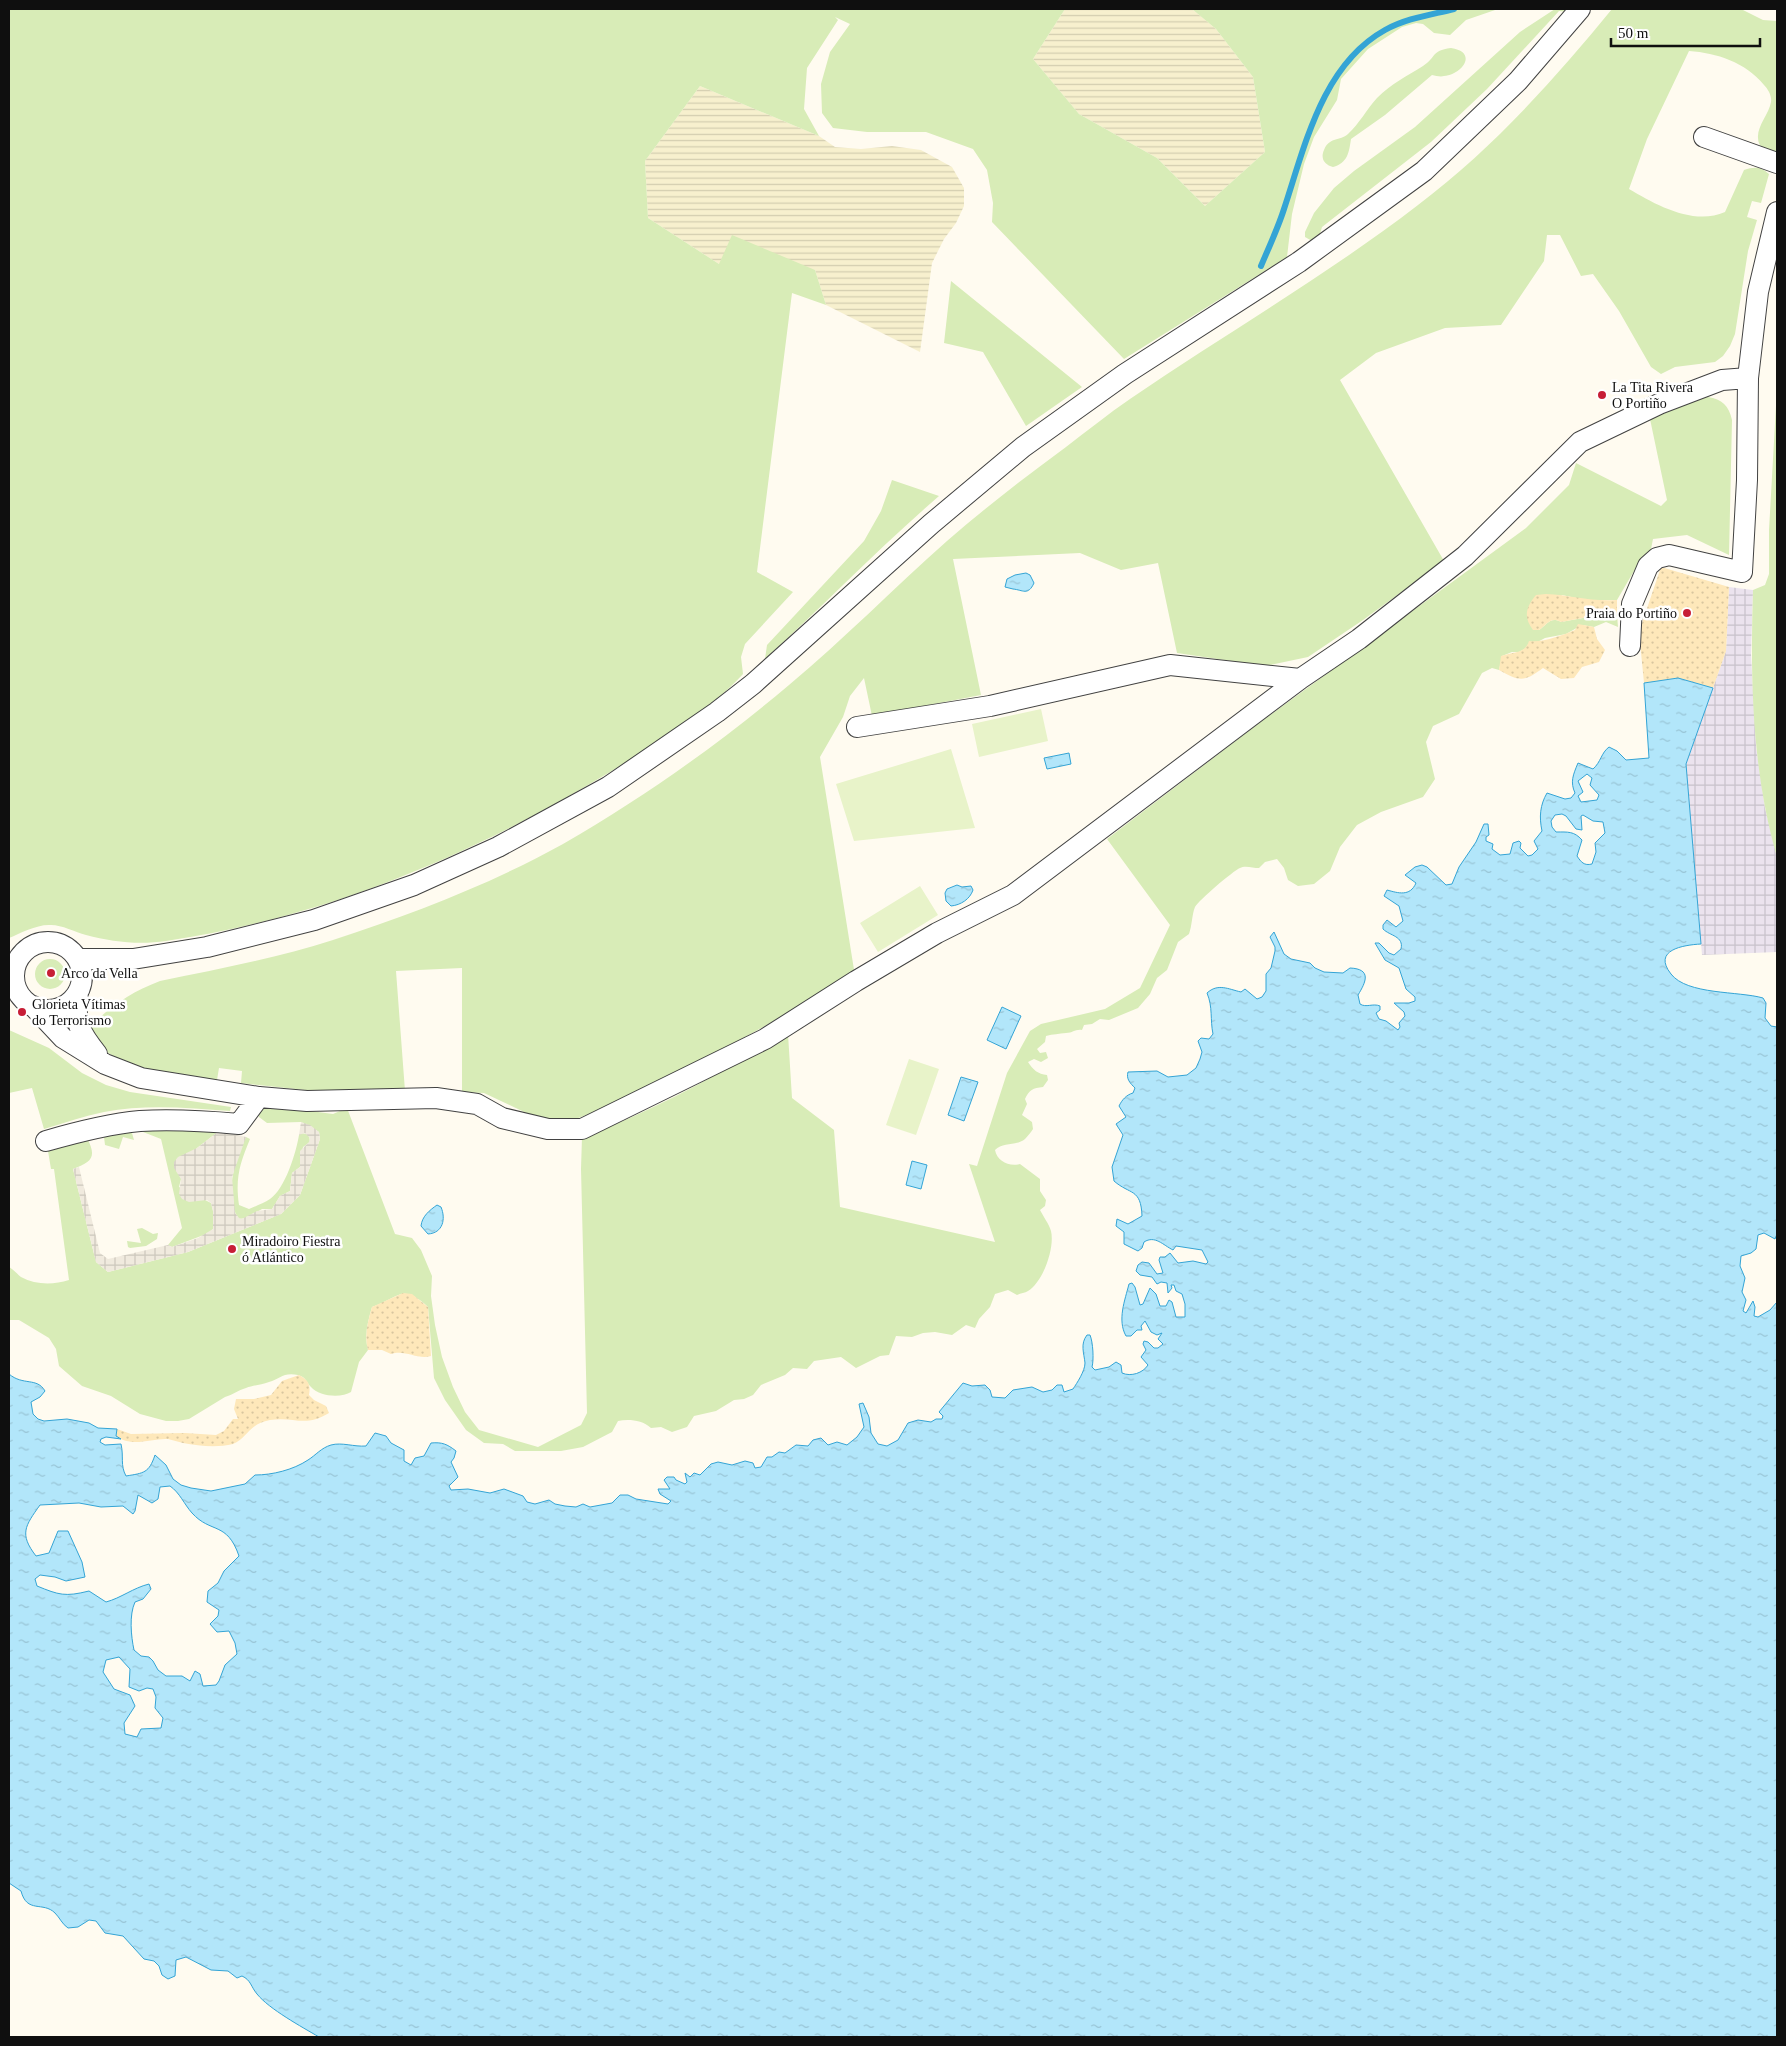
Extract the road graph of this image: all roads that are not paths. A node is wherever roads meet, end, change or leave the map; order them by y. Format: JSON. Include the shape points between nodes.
{"nodes":[{"id":1,"x":1580,"y":9,"type":"edge"},
{"id":2,"x":1704,"y":138,"type":"dead end"},
{"id":3,"x":1777,"y":163,"type":"edge"},
{"id":4,"x":1777,"y":212,"type":"edge"},
{"id":5,"x":1748,"y":378,"type":"junction"},
{"id":6,"x":1630,"y":646,"type":"dead end"},
{"id":7,"x":1300,"y":679,"type":"junction"},
{"id":8,"x":857,"y":727,"type":"dead end"},
{"id":9,"x":18,"y":951,"type":"edge"},
{"id":10,"x":78,"y":958,"type":"junction"},
{"id":11,"x":133,"y":959,"type":"junction"},
{"id":12,"x":12,"y":984,"type":"edge"},
{"id":13,"x":80,"y":985,"type":"junction"},
{"id":14,"x":32,"y":1006,"type":"junction"},
{"id":15,"x":105,"y":1064,"type":"junction"},
{"id":16,"x":259,"y":1097,"type":"junction"},
{"id":17,"x":46,"y":1140,"type":"dead end"}],
"edges":[{"from":1,"to":11,"type":"street","via":[[1518,81],[1424,171],[1299,262],[1022,446],[752,684],[608,787],[498,847],[414,885],[314,920],[207,948]]},
{"from":2,"to":3,"type":"street"},
{"from":4,"to":5,"type":"street","via":[[1758,292]]},
{"from":5,"to":6,"type":"street","via":[[1748,480],[1742,572],[1669,555],[1657,558],[1648,566],[1632,604]]},
{"from":5,"to":7,"type":"street","via":[[1722,380],[1659,404],[1580,442],[1465,556],[1359,639]]},
{"from":7,"to":8,"type":"street","via":[[1170,665],[990,706]]},
{"from":7,"to":16,"type":"street","via":[[1013,895],[937,933],[765,1038],[582,1129],[548,1129],[502,1118],[477,1104],[436,1098],[307,1101]]},
{"from":9,"to":10,"type":"street","via":[[49,942],[60,944]]},
{"from":9,"to":12,"type":"street"},
{"from":10,"to":11,"type":"street"},
{"from":10,"to":13,"type":"street","via":[[82,968]]},
{"from":11,"to":13,"type":"street"},
{"from":12,"to":14,"type":"street"},
{"from":13,"to":14,"type":"street","via":[[72,1001],[63,1007],[48,1010]]},
{"from":13,"to":15,"type":"street","via":[[76,1008],[81,1034]]},
{"from":14,"to":15,"type":"street","via":[[63,1038]]},
{"from":15,"to":16,"type":"street","via":[[141,1078]]},
{"from":16,"to":17,"type":"street","via":[[239,1124],[140,1121]]}]}
